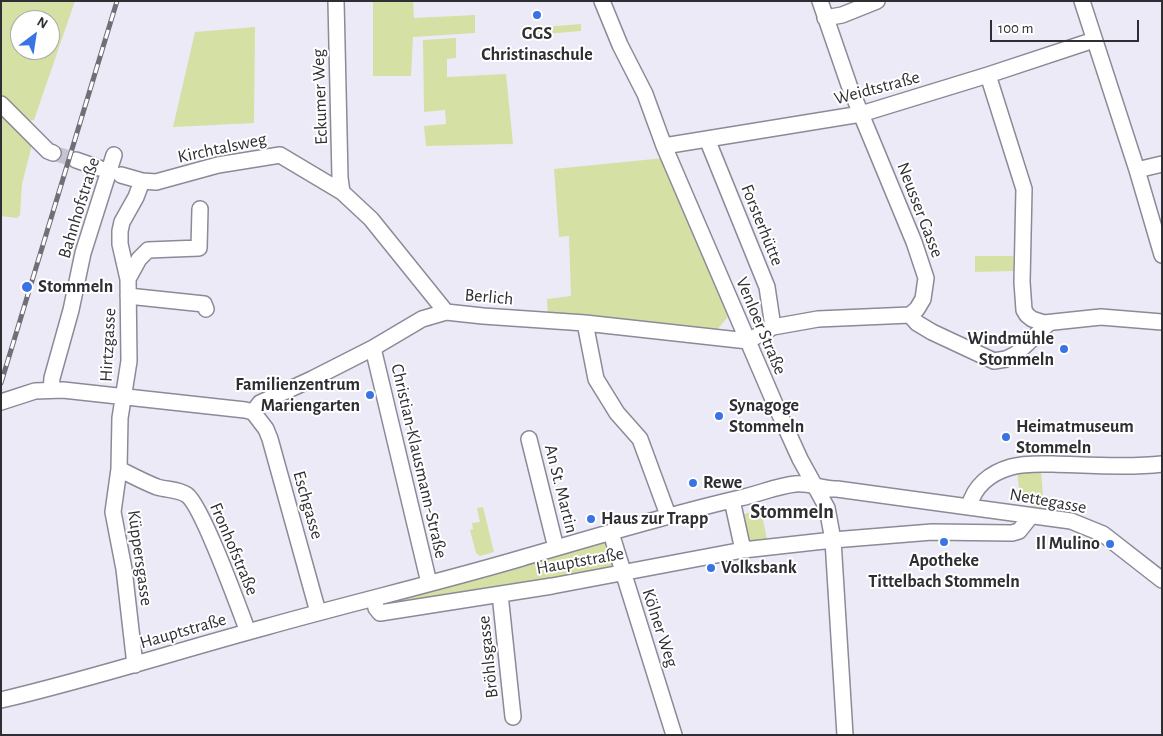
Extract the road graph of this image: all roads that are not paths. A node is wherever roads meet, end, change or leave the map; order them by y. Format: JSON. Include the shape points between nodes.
{"nodes":[{"id":1,"x":336,"y":1,"type":"edge"},
{"id":2,"x":602,"y":1,"type":"edge"},
{"id":3,"x":820,"y":1,"type":"edge"},
{"id":4,"x":877,"y":1,"type":"edge"},
{"id":5,"x":1082,"y":1,"type":"edge"},
{"id":6,"x":826,"y":18,"type":"junction"},
{"id":7,"x":1094,"y":40,"type":"junction"},
{"id":8,"x":988,"y":75,"type":"junction"},
{"id":9,"x":1,"y":104,"type":"edge"},
{"id":10,"x":861,"y":114,"type":"junction"},
{"id":11,"x":707,"y":139,"type":"junction"},
{"id":12,"x":664,"y":146,"type":"junction"},
{"id":13,"x":53,"y":153,"type":"tunnel mouth"},
{"id":14,"x":114,"y":155,"type":"dead end"},
{"id":15,"x":76,"y":160,"type":"tunnel mouth"},
{"id":16,"x":1162,"y":164,"type":"edge"},
{"id":17,"x":99,"y":168,"type":"dead end"},
{"id":18,"x":1137,"y":170,"type":"junction"},
{"id":19,"x":121,"y":175,"type":"dead end"},
{"id":20,"x":142,"y":182,"type":"junction"},
{"id":21,"x":342,"y":192,"type":"junction"},
{"id":22,"x":200,"y":209,"type":"dead end"},
{"id":23,"x":1162,"y":255,"type":"edge"},
{"id":24,"x":128,"y":279,"type":"junction"},
{"id":25,"x":128,"y":296,"type":"junction"},
{"id":26,"x":206,"y":310,"type":"dead end"},
{"id":27,"x":446,"y":312,"type":"junction"},
{"id":28,"x":910,"y":315,"type":"junction"},
{"id":29,"x":1049,"y":322,"type":"junction"},
{"id":30,"x":1162,"y":322,"type":"edge"},
{"id":31,"x":584,"y":323,"type":"junction"},
{"id":32,"x":773,"y":327,"type":"junction"},
{"id":33,"x":748,"y":341,"type":"junction"},
{"id":34,"x":373,"y":348,"type":"junction"},
{"id":35,"x":51,"y":390,"type":"junction"},
{"id":36,"x":123,"y":396,"type":"junction"},
{"id":37,"x":1,"y":402,"type":"edge"},
{"id":38,"x":253,"y":412,"type":"junction"},
{"id":39,"x":529,"y":440,"type":"dead end"},
{"id":40,"x":1162,"y":464,"type":"edge"},
{"id":41,"x":119,"y":469,"type":"junction"},
{"id":42,"x":815,"y":486,"type":"junction"},
{"id":43,"x":732,"y":500,"type":"junction"},
{"id":44,"x":970,"y":507,"type":"junction"},
{"id":45,"x":668,"y":515,"type":"junction"},
{"id":46,"x":1031,"y":516,"type":"junction"},
{"id":47,"x":611,"y":533,"type":"junction"},
{"id":48,"x":832,"y":540,"type":"junction"},
{"id":49,"x":556,"y":548,"type":"junction"},
{"id":50,"x":743,"y":550,"type":"junction"},
{"id":51,"x":623,"y":573,"type":"junction"},
{"id":52,"x":1162,"y":580,"type":"edge"},
{"id":53,"x":429,"y":583,"type":"junction"},
{"id":54,"x":500,"y":594,"type":"junction"},
{"id":55,"x":374,"y":598,"type":"junction"},
{"id":56,"x":318,"y":612,"type":"junction"},
{"id":57,"x":248,"y":632,"type":"junction"},
{"id":58,"x":135,"y":665,"type":"junction"},
{"id":59,"x":1,"y":700,"type":"edge"},
{"id":60,"x":513,"y":717,"type":"dead end"},
{"id":61,"x":674,"y":735,"type":"edge"},
{"id":62,"x":845,"y":735,"type":"edge"}],
"edges":[{"from":1,"to":21,"type":"street","name":"Eckumer Weg"},
{"from":2,"to":12,"type":"street","name":"Venloer Straße","via":[[620,45],[646,94]]},
{"from":3,"to":6,"type":"street","name":"Neusser Gasse"},
{"from":4,"to":6,"type":"street"},
{"from":5,"to":7,"type":"street"},
{"from":6,"to":10,"type":"street","name":"Neusser Gasse"},
{"from":7,"to":8,"type":"street","name":"Weidtstraße"},
{"from":7,"to":18,"type":"street"},
{"from":8,"to":10,"type":"street","name":"Weidtstraße"},
{"from":8,"to":29,"type":"street","via":[[1024,189],[1024,310],[1032,320]]},
{"from":9,"to":13,"type":"street"},
{"from":10,"to":11,"type":"street","name":"Weidtstraße"},
{"from":10,"to":28,"type":"street","name":"Neusser Gasse","via":[[926,278],[923,299]]},
{"from":11,"to":12,"type":"street","name":"Weidtstraße"},
{"from":11,"to":32,"type":"street","name":"Forsterhütte","via":[[767,287]]},
{"from":12,"to":33,"type":"street","name":"Venloer Straße"},
{"from":14,"to":35,"type":"street","name":"Bahnhofstraße","via":[[83,252]]},
{"from":15,"to":17,"type":"street"},
{"from":16,"to":18,"type":"street"},
{"from":18,"to":23,"type":"street"},
{"from":19,"to":20,"type":"street","name":"Kirchtalsweg"},
{"from":20,"to":21,"type":"street","name":"Kirchtalsweg","via":[[156,182],[218,165],[280,155]]},
{"from":20,"to":24,"type":"street","name":"Hirtzgasse","via":[[120,231]]},
{"from":21,"to":27,"type":"street","name":"Kirchtalsweg","via":[[371,219]]},
{"from":22,"to":24,"type":"street","via":[[199,248],[148,250],[138,259]]},
{"from":24,"to":25,"type":"street","name":"Hirtzgasse"},
{"from":25,"to":26,"type":"street","via":[[204,304]]},
{"from":25,"to":36,"type":"street","name":"Hirtzgasse","via":[[128,361]]},
{"from":27,"to":31,"type":"street","name":"Berlich"},
{"from":27,"to":34,"type":"street","name":"Berlich","via":[[422,319]]},
{"from":28,"to":29,"type":"street","via":[[932,332],[994,361],[1016,354]]},
{"from":28,"to":32,"type":"street","via":[[818,319]]},
{"from":29,"to":30,"type":"street","via":[[1101,317]]},
{"from":31,"to":33,"type":"street","name":"Berlich"},
{"from":31,"to":45,"type":"street","via":[[596,379],[617,413],[640,439]]},
{"from":32,"to":33,"type":"street"},
{"from":33,"to":42,"type":"street","name":"Venloer Straße"},
{"from":34,"to":38,"type":"street","name":"Berlich","via":[[260,403]]},
{"from":34,"to":53,"type":"street","name":"Christian-Klausmann-Straße"},
{"from":35,"to":36,"type":"street"},
{"from":35,"to":37,"type":"street"},
{"from":36,"to":38,"type":"street"},
{"from":36,"to":41,"type":"street","name":"Küppersgasse"},
{"from":38,"to":56,"type":"street","name":"Eschgasse","via":[[270,440]]},
{"from":39,"to":49,"type":"street","name":"An St. Martin"},
{"from":40,"to":44,"type":"street","via":[[1013,466],[981,484],[972,497]]},
{"from":41,"to":57,"type":"street","name":"Fronhofstraße","via":[[154,486],[177,491],[190,498],[202,519]]},
{"from":41,"to":58,"type":"street","name":"Küppersgasse","via":[[113,512],[124,569]]},
{"from":42,"to":43,"type":"street","name":"Hauptstraße","via":[[792,484]]},
{"from":42,"to":44,"type":"street","name":"Nettegasse"},
{"from":42,"to":48,"type":"street","name":"Venloer Straße","via":[[827,508]]},
{"from":43,"to":45,"type":"street","name":"Hauptstraße"},
{"from":43,"to":50,"type":"street"},
{"from":44,"to":46,"type":"street","name":"Nettegasse"},
{"from":45,"to":47,"type":"street","name":"Hauptstraße"},
{"from":46,"to":48,"type":"street","name":"Hauptstraße","via":[[1019,531],[1012,533],[932,532]]},
{"from":46,"to":52,"type":"street","name":"Nettegasse","via":[[1071,521],[1103,534]]},
{"from":47,"to":49,"type":"street","name":"Hauptstraße"},
{"from":47,"to":51,"type":"street","name":"Kölner Weg"},
{"from":48,"to":50,"type":"street","name":"Hauptstraße"},
{"from":48,"to":62,"type":"street","name":"Venloer Straße"},
{"from":49,"to":53,"type":"street","name":"Hauptstraße"},
{"from":50,"to":51,"type":"street","name":"Hauptstraße"},
{"from":51,"to":54,"type":"street","name":"Hauptstraße"},
{"from":51,"to":61,"type":"street","name":"Kölner Weg"},
{"from":53,"to":55,"type":"street","name":"Hauptstraße"},
{"from":54,"to":55,"type":"street","name":"Hauptstraße","via":[[380,613]]},
{"from":54,"to":60,"type":"street","name":"Bröhlsgasse"},
{"from":55,"to":56,"type":"street","name":"Hauptstraße"},
{"from":56,"to":57,"type":"street","name":"Hauptstraße"},
{"from":57,"to":58,"type":"street","name":"Hauptstraße"},
{"from":58,"to":59,"type":"street","name":"Hauptstraße"}]}
